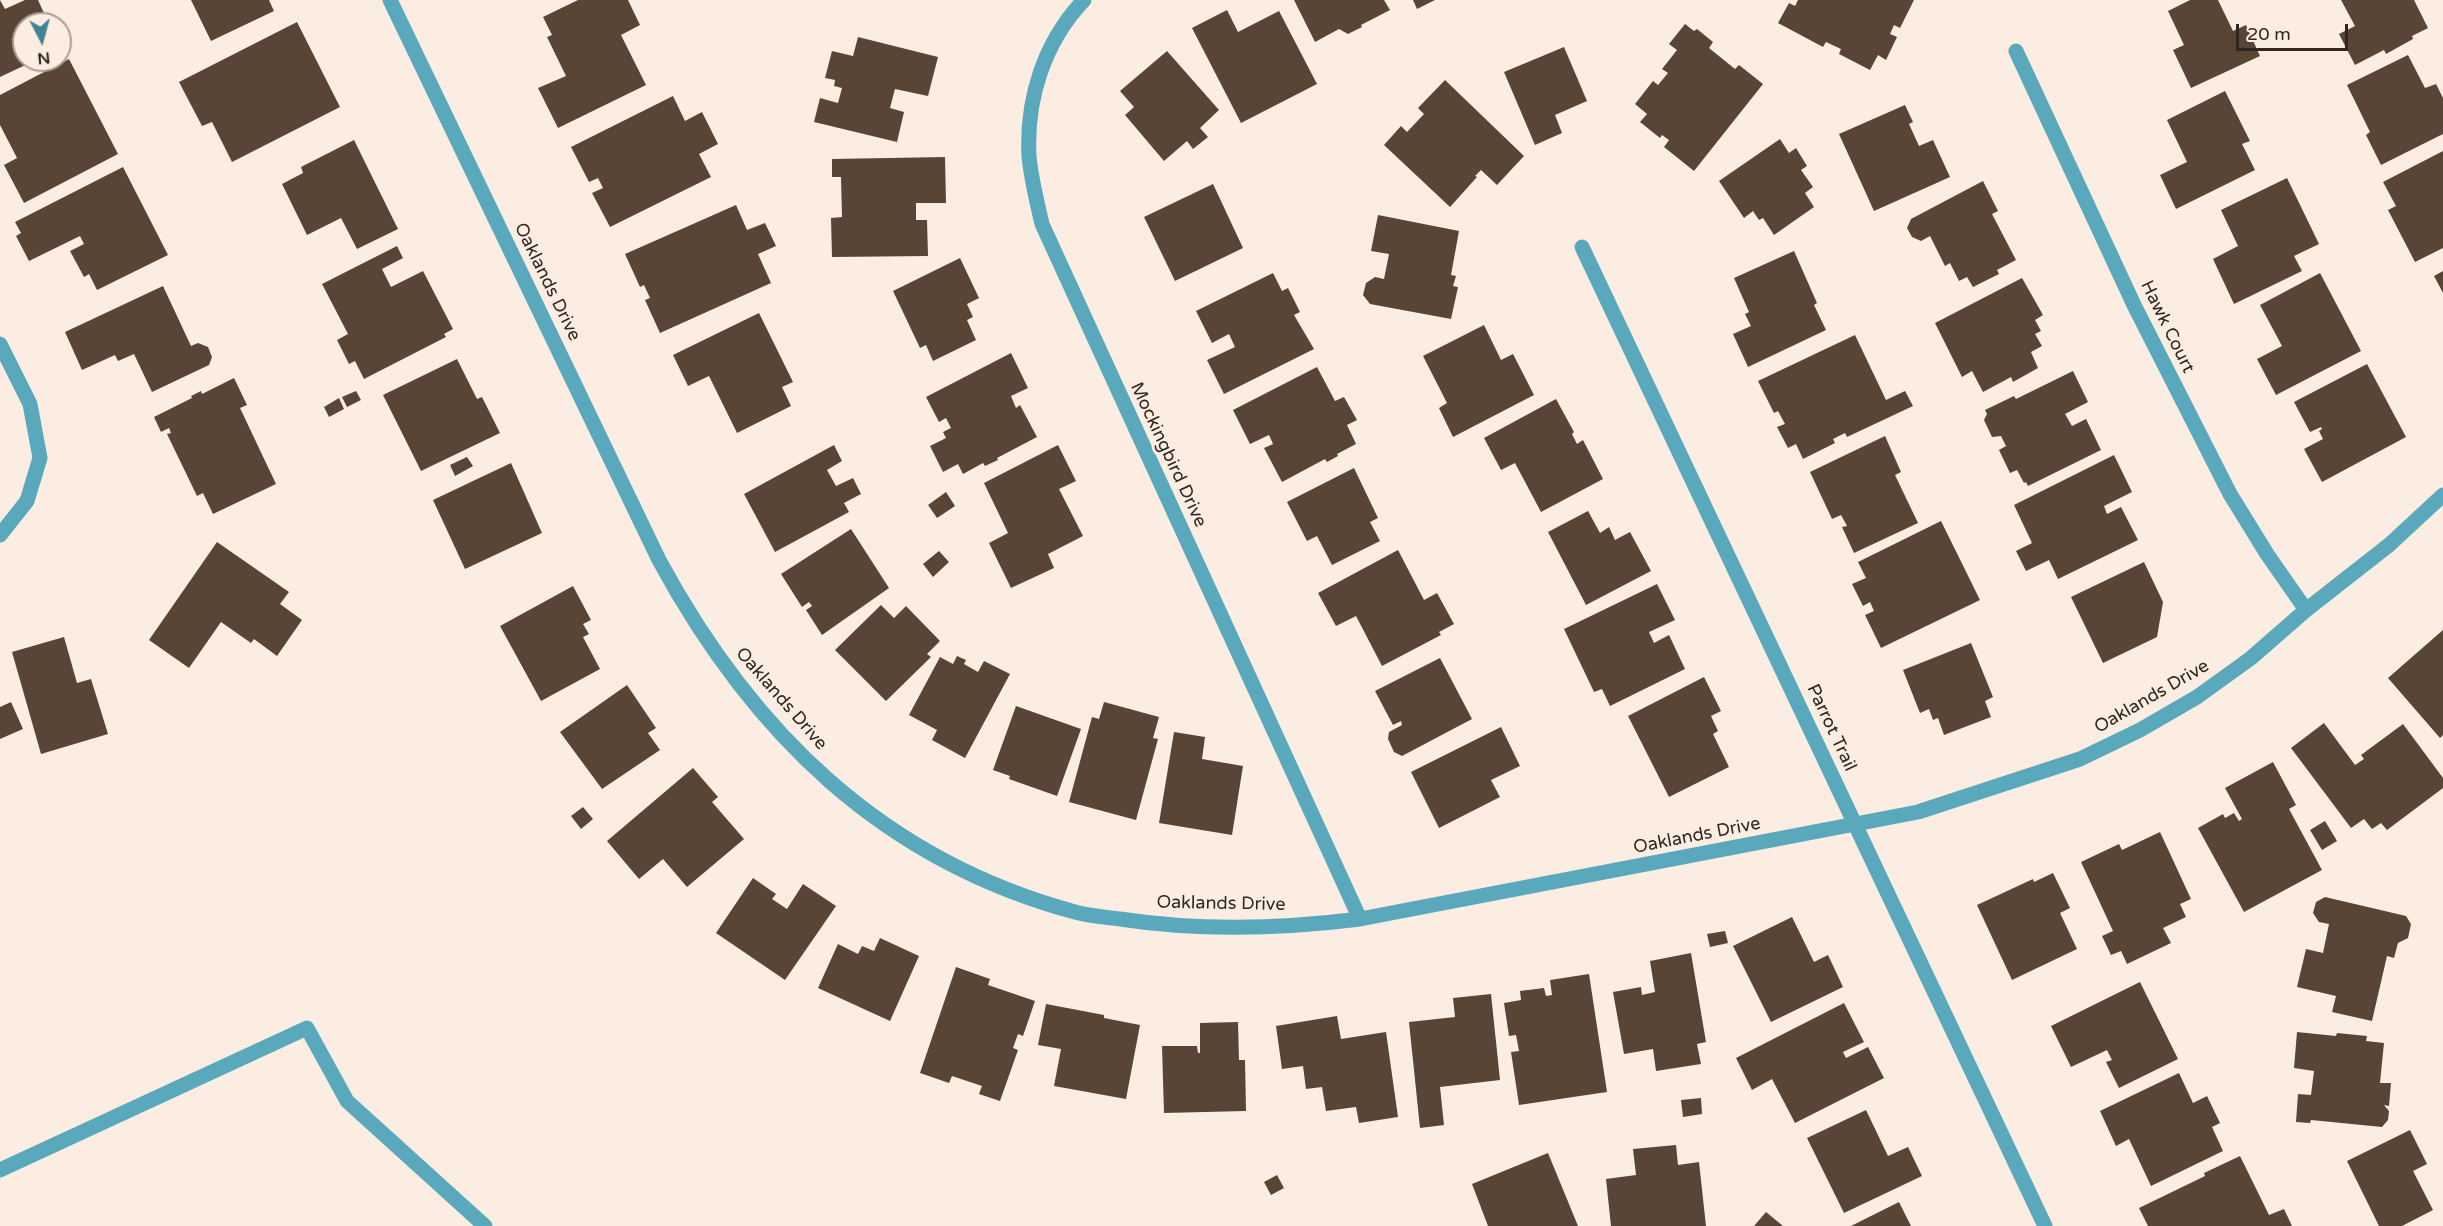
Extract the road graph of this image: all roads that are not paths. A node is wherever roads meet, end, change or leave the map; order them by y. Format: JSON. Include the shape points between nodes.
{"nodes":[{"id":1,"x":390,"y":0,"type":"edge"},
{"id":2,"x":1084,"y":0,"type":"edge"},
{"id":3,"x":2016,"y":51,"type":"dead end"},
{"id":4,"x":1582,"y":247,"type":"dead end"},
{"id":5,"x":0,"y":344,"type":"edge"},
{"id":6,"x":2443,"y":495,"type":"edge"},
{"id":7,"x":0,"y":535,"type":"edge"},
{"id":8,"x":2306,"y":610,"type":"junction"},
{"id":9,"x":1856,"y":825,"type":"junction"},
{"id":10,"x":1360,"y":920,"type":"junction"},
{"id":11,"x":0,"y":1170,"type":"edge"},
{"id":12,"x":485,"y":1226,"type":"edge"},
{"id":13,"x":2045,"y":1226,"type":"edge"}],
"edges":[{"from":1,"to":10,"type":"street","name":"Oaklands Drive","via":[[653,549],[688,613],[734,679],[786,741],[835,788],[890,829],[949,864],[1011,891],[1077,913],[1202,927]]},
{"from":2,"to":10,"type":"street","name":"Mockingbird Drive","via":[[1057,35],[1046,57],[1029,118],[1029,158],[1042,224]]},
{"from":3,"to":8,"type":"street","name":"Hawk Court","via":[[2134,305],[2230,494]]},
{"from":4,"to":9,"type":"street","name":"Parrot Trail"},
{"from":5,"to":7,"type":"street","via":[[30,404],[40,458],[27,501]]},
{"from":6,"to":8,"type":"street","name":"Oaklands Drive","via":[[2389,545]]},
{"from":8,"to":9,"type":"street","name":"Oaklands Drive","via":[[2251,658],[2197,697],[2140,730],[2018,781],[1918,812]]},
{"from":9,"to":10,"type":"street","name":"Oaklands Drive"},
{"from":9,"to":13,"type":"street","name":"Parrot Trail"},
{"from":11,"to":12,"type":"street","via":[[308,1028],[347,1101]]}]}
